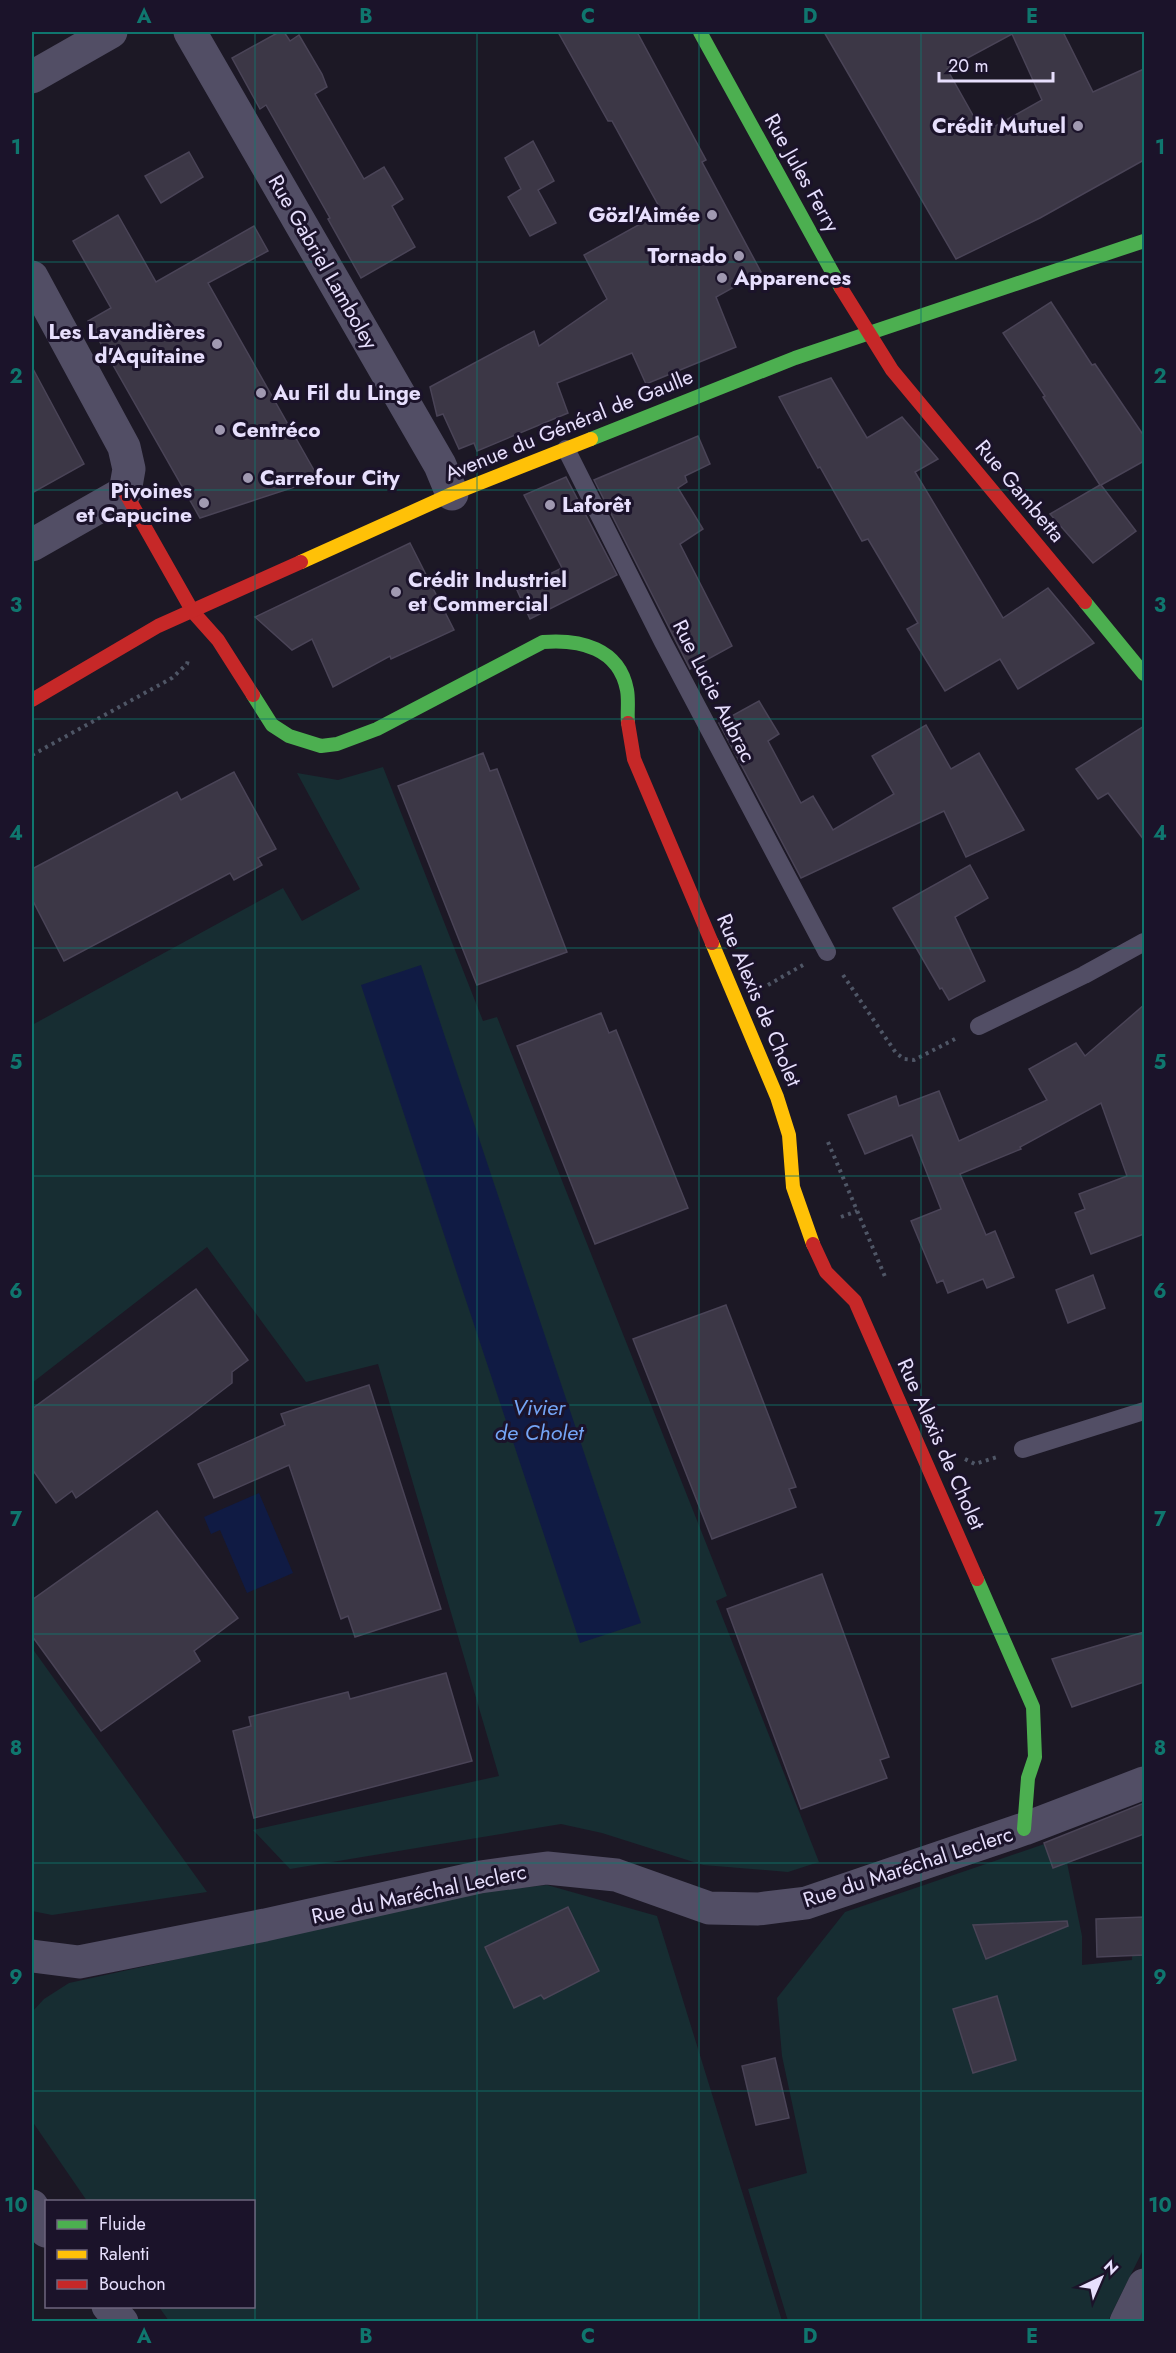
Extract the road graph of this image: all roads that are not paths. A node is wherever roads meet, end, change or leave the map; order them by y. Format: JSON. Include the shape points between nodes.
{"nodes":[{"id":1,"x":111,"y":32,"type":"edge"},
{"id":2,"x":190,"y":32,"type":"edge"},
{"id":3,"x":700,"y":32,"type":"edge"},
{"id":4,"x":32,"y":77,"type":"edge"},
{"id":5,"x":1144,"y":241,"type":"edge"},
{"id":6,"x":32,"y":278,"type":"edge"},
{"id":7,"x":869,"y":333,"type":"junction"},
{"id":8,"x":566,"y":448,"type":"junction"},
{"id":9,"x":125,"y":492,"type":"junction"},
{"id":10,"x":452,"y":494,"type":"junction"},
{"id":11,"x":32,"y":545,"type":"edge"},
{"id":12,"x":193,"y":612,"type":"junction"},
{"id":13,"x":1142,"y":666,"type":"edge"},
{"id":14,"x":32,"y":700,"type":"edge"},
{"id":15,"x":1144,"y":942,"type":"edge"},
{"id":16,"x":827,"y":952,"type":"road end"},
{"id":17,"x":979,"y":1026,"type":"road end"},
{"id":18,"x":1144,"y":1411,"type":"edge"},
{"id":19,"x":1023,"y":1449,"type":"road end"},
{"id":20,"x":1144,"y":1783,"type":"edge"},
{"id":21,"x":1024,"y":1829,"type":"junction"},
{"id":22,"x":32,"y":1956,"type":"edge"},
{"id":23,"x":32,"y":2206,"type":"edge"},
{"id":24,"x":45,"y":2229,"type":"edge"},
{"id":25,"x":1144,"y":2285,"type":"edge"},
{"id":26,"x":109,"y":2308,"type":"edge"},
{"id":27,"x":122,"y":2322,"type":"edge"},
{"id":28,"x":1126,"y":2322,"type":"edge"}],
"edges":[{"from":1,"to":4,"type":"street"},
{"from":2,"to":10,"type":"street","name":"Rue Gabriel Lamboley","via":[[440,465]]},
{"from":3,"to":7,"type":"street","name":"Rue Jules Ferry"},
{"from":5,"to":7,"type":"street","name":"Avenue du Général de Gaulle"},
{"from":6,"to":9,"type":"street","via":[[124,447],[129,469]]},
{"from":7,"to":8,"type":"street","name":"Avenue du Général de Gaulle"},
{"from":7,"to":13,"type":"street","name":"Rue Gambetta","via":[[892,370]]},
{"from":8,"to":10,"type":"street","name":"Avenue du Général de Gaulle"},
{"from":8,"to":16,"type":"lane","name":"Rue Lucie Aubrac","via":[[668,652]]},
{"from":9,"to":11,"type":"street"},
{"from":9,"to":12,"type":"street","name":"Rue Alexis de Cholet"},
{"from":10,"to":12,"type":"street","name":"Avenue du Général de Gaulle"},
{"from":12,"to":14,"type":"street","name":"Avenue du Général de Gaulle","via":[[158,626]]},
{"from":12,"to":21,"type":"street","name":"Rue Alexis de Cholet","via":[[218,640],[272,725],[289,736],[321,746],[377,729],[543,642],[591,643],[606,653],[618,669],[627,689],[627,721],[634,759],[777,1097],[789,1135],[793,1187],[807,1231],[826,1272],[855,1302],[1033,1707],[1035,1757],[1028,1778]]},
{"from":15,"to":17,"type":"lane"},
{"from":18,"to":19,"type":"lane"},
{"from":20,"to":21,"type":"street","name":"Rue du Maréchal Leclerc"},
{"from":21,"to":22,"type":"street","name":"Rue du Maréchal Leclerc","via":[[806,1903],[758,1909],[709,1908],[616,1875],[547,1868],[480,1877],[255,1928],[79,1962]]},
{"from":23,"to":24,"type":"street"},
{"from":25,"to":28,"type":"street"},
{"from":26,"to":27,"type":"street"}]}
